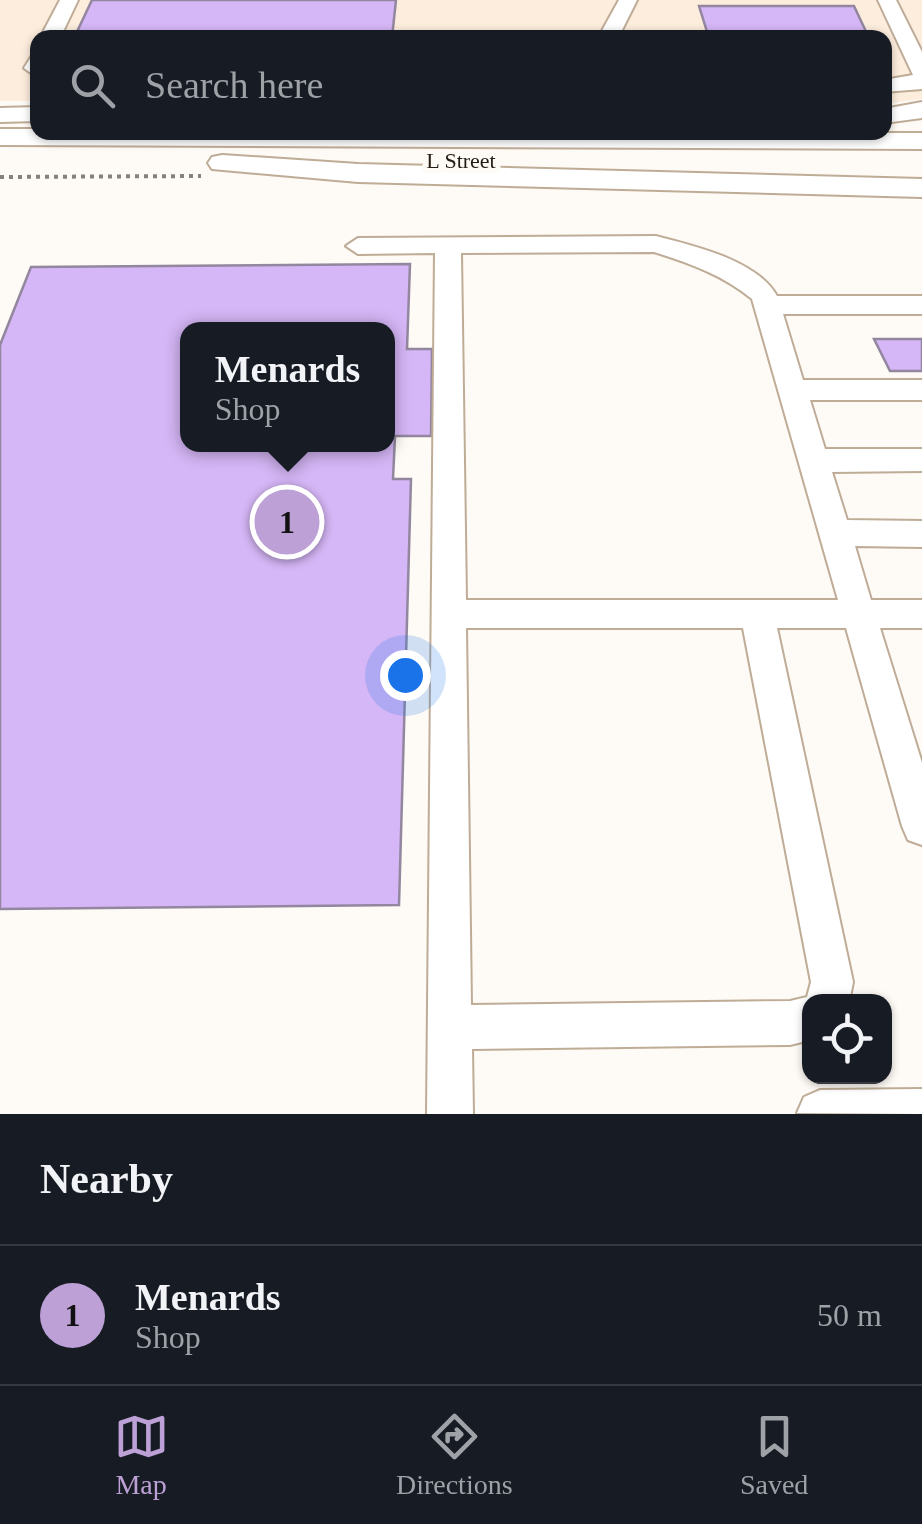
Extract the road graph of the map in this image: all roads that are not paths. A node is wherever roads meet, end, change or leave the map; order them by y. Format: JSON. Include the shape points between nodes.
{"nodes":[{"id":1,"x":69,"y":0,"type":"edge"},
{"id":2,"x":628,"y":0,"type":"edge"},
{"id":3,"x":886,"y":0,"type":"edge"},
{"id":4,"x":54,"y":30,"type":"edge"},
{"id":5,"x":612,"y":30,"type":"edge"},
{"id":6,"x":922,"y":76,"type":"edge"},
{"id":7,"x":892,"y":86,"type":"edge"},
{"id":8,"x":922,"y":112,"type":"edge"},
{"id":9,"x":0,"y":114,"type":"edge"},
{"id":10,"x":30,"y":114,"type":"edge"},
{"id":11,"x":892,"y":115,"type":"edge"},
{"id":12,"x":0,"y":137,"type":"edge"},
{"id":13,"x":30,"y":137,"type":"edge"},
{"id":14,"x":330,"y":140,"type":"edge"},
{"id":15,"x":922,"y":141,"type":"edge"},
{"id":16,"x":837,"y":150,"type":"junction"},
{"id":17,"x":922,"y":160,"type":"edge"},
{"id":18,"x":206,"y":161,"type":"junction"},
{"id":19,"x":0,"y":162,"type":"edge"},
{"id":20,"x":922,"y":188,"type":"edge"},
{"id":21,"x":448,"y":245,"type":"junction"},
{"id":22,"x":358,"y":246,"type":"dead end"},
{"id":23,"x":769,"y":305,"type":"junction"},
{"id":24,"x":922,"y":306,"type":"edge"},
{"id":25,"x":795,"y":390,"type":"junction"},
{"id":26,"x":922,"y":390,"type":"edge"},
{"id":27,"x":922,"y":460,"type":"edge"},
{"id":28,"x":816,"y":461,"type":"junction"},
{"id":29,"x":836,"y":533,"type":"junction"},
{"id":30,"x":922,"y":534,"type":"edge"},
{"id":31,"x":448,"y":614,"type":"junction"},
{"id":32,"x":757,"y":614,"type":"junction"},
{"id":33,"x":860,"y":614,"type":"junction"},
{"id":34,"x":922,"y":614,"type":"edge"},
{"id":35,"x":914,"y":773,"type":"edge"},
{"id":36,"x":922,"y":826,"type":"edge"},
{"id":37,"x":829,"y":994,"type":"edge"},
{"id":38,"x":802,"y":1020,"type":"edge"},
{"id":39,"x":449,"y":1027,"type":"junction"},
{"id":40,"x":922,"y":1112,"type":"edge"},
{"id":41,"x":450,"y":1114,"type":"edge"},
{"id":42,"x":820,"y":1114,"type":"edge"}],
"edges":[{"from":1,"to":4,"type":"lane"},
{"from":2,"to":5,"type":"lane"},
{"from":3,"to":6,"type":"lane"},
{"from":6,"to":7,"type":"lane","via":[[916,84]]},
{"from":8,"to":11,"type":"main road"},
{"from":9,"to":10,"type":"lane"},
{"from":12,"to":13,"type":"main road","name":"L Street"},
{"from":14,"to":16,"type":"main road","name":"L Street"},
{"from":15,"to":16,"type":"main road","name":"L Street"},
{"from":16,"to":17,"type":"main road","name":"L Street"},
{"from":16,"to":18,"type":"main road","name":"L Street"},
{"from":18,"to":19,"type":"main road","name":"L Street"},
{"from":18,"to":20,"type":"main road","via":[[358,173]]},
{"from":21,"to":22,"type":"lane"},
{"from":21,"to":23,"type":"lane","via":[[656,244],[746,280]]},
{"from":21,"to":31,"type":"lane"},
{"from":23,"to":24,"type":"lane"},
{"from":23,"to":25,"type":"lane"},
{"from":25,"to":26,"type":"lane"},
{"from":25,"to":28,"type":"lane"},
{"from":27,"to":28,"type":"lane"},
{"from":28,"to":29,"type":"lane"},
{"from":29,"to":30,"type":"lane"},
{"from":29,"to":33,"type":"lane"},
{"from":31,"to":32,"type":"lane"},
{"from":31,"to":39,"type":"lane"},
{"from":32,"to":33,"type":"lane"},
{"from":32,"to":37,"type":"lane","via":[[832,982]]},
{"from":33,"to":34,"type":"lane"},
{"from":33,"to":35,"type":"lane"},
{"from":35,"to":36,"type":"lane"},
{"from":38,"to":39,"type":"lane"},
{"from":39,"to":41,"type":"lane"},
{"from":40,"to":42,"type":"lane"}]}
